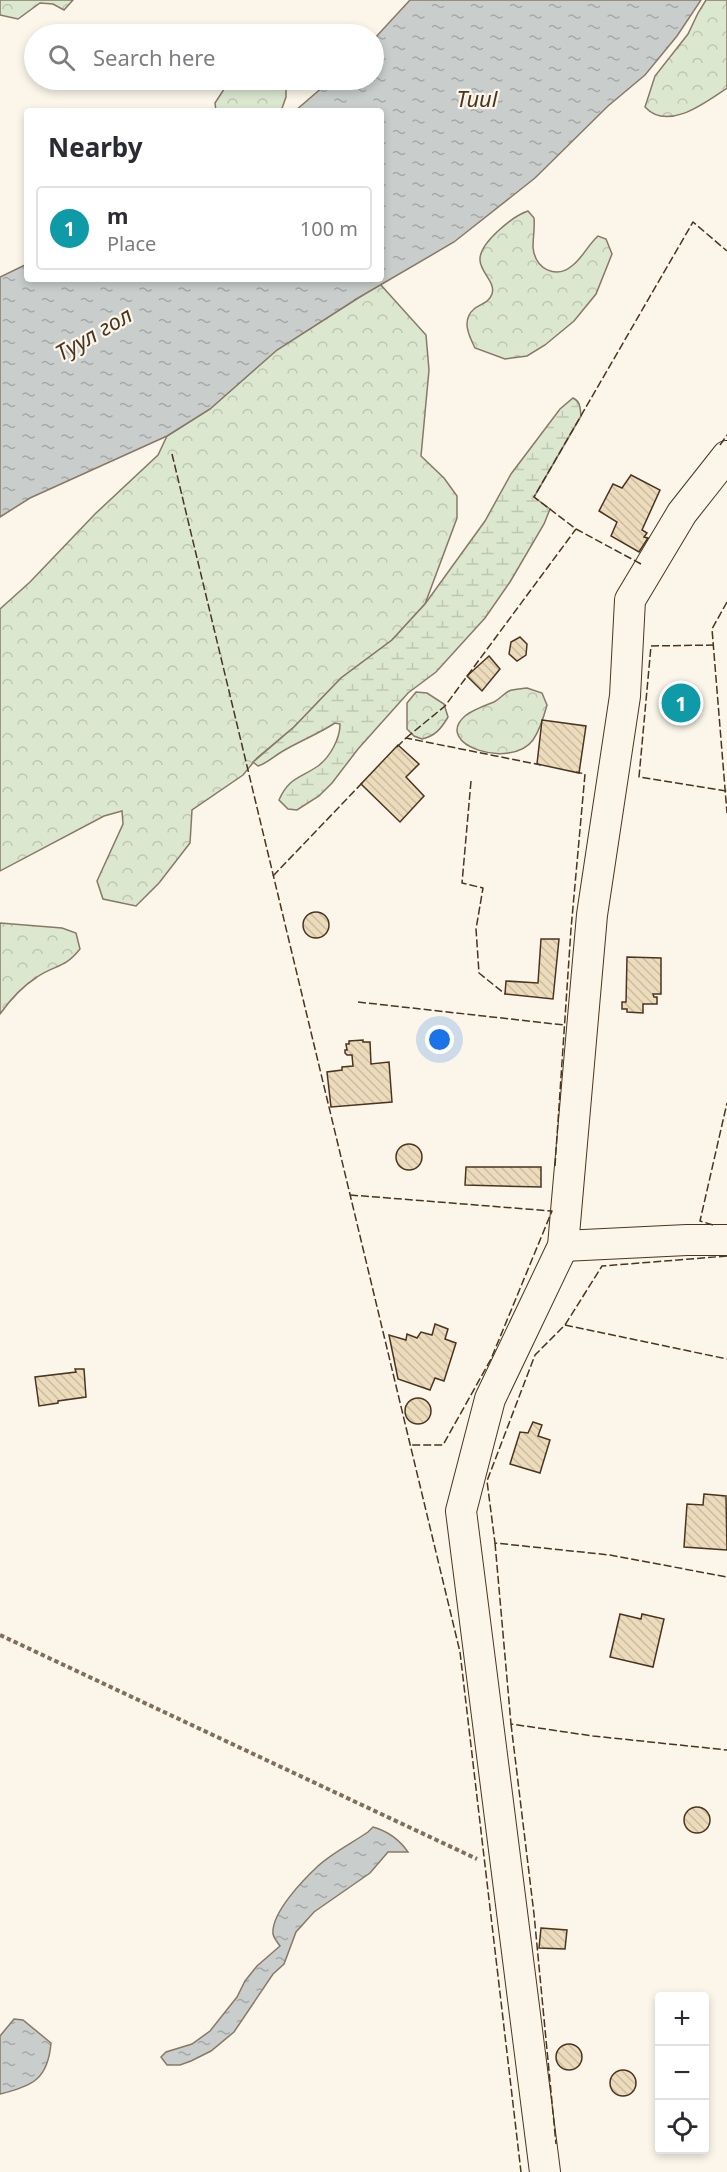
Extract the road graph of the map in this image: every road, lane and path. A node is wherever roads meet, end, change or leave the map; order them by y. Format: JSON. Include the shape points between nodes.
{"nodes":[{"id":1,"x":727,"y":456,"type":"edge"},
{"id":2,"x":727,"y":1240,"type":"edge"},
{"id":3,"x":563,"y":1246,"type":"junction"},
{"id":4,"x":0,"y":1635,"type":"edge"},
{"id":5,"x":507,"y":1874,"type":"junction"},
{"id":6,"x":544,"y":2172,"type":"edge"}],
"edges":[{"from":1,"to":3,"type":"street","via":[[682,513],[630,600],[625,696],[592,915]]},
{"from":2,"to":3,"type":"street"},
{"from":3,"to":5,"type":"street","via":[[490,1399],[461,1511]]},
{"from":4,"to":5,"type":"path"},
{"from":5,"to":6,"type":"street"}]}
